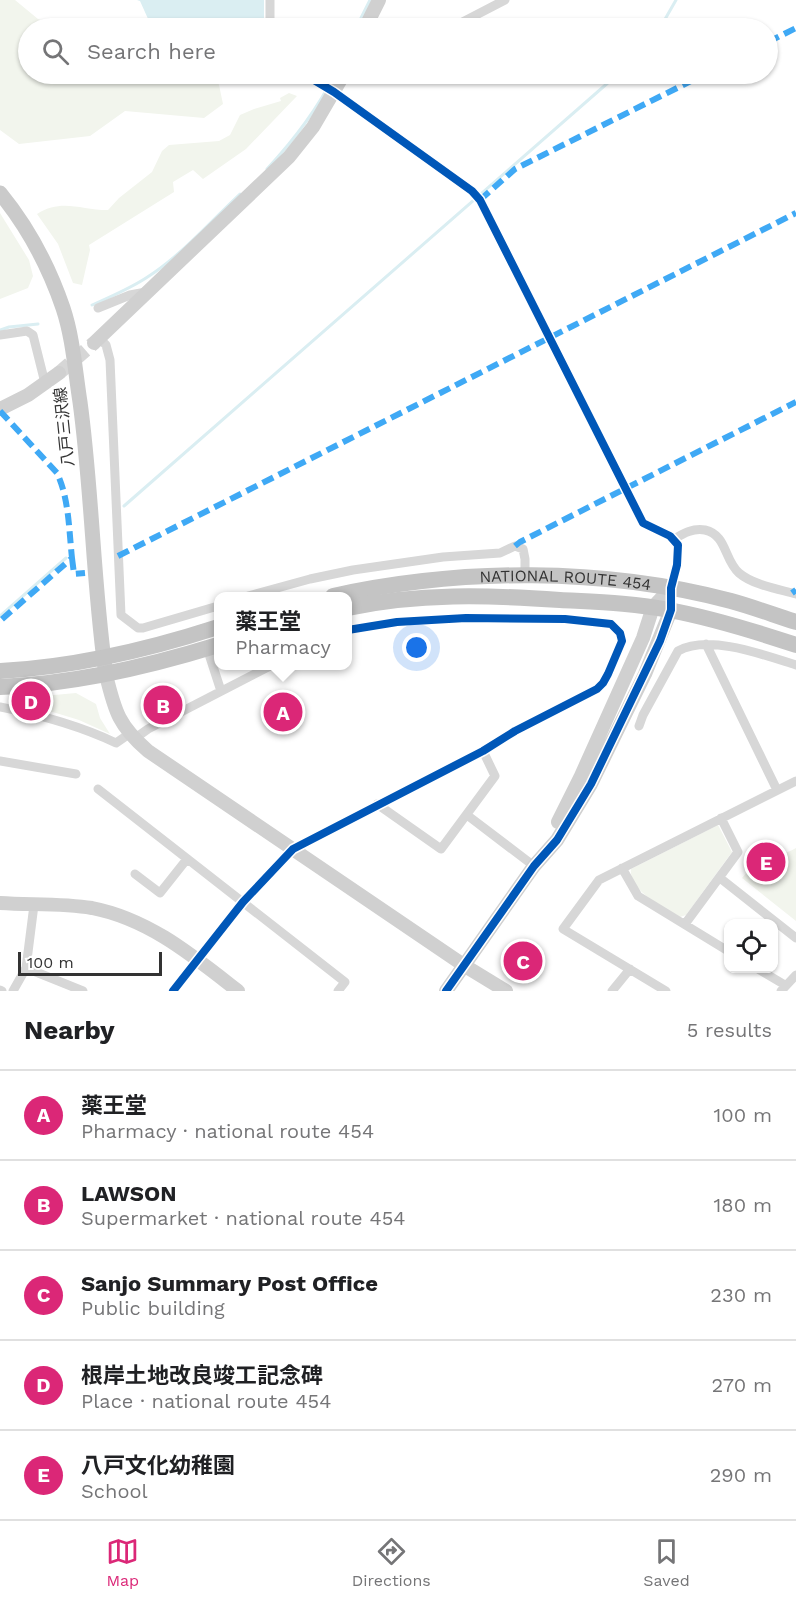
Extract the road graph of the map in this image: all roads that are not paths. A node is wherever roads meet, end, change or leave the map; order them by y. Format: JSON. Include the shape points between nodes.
{"nodes":[{"id":1,"x":270,"y":0,"type":"edge"},
{"id":2,"x":379,"y":0,"type":"edge"},
{"id":3,"x":505,"y":0,"type":"edge"},
{"id":4,"x":270,"y":18,"type":"edge"},
{"id":5,"x":370,"y":18,"type":"edge"},
{"id":6,"x":470,"y":18,"type":"edge"},
{"id":7,"x":321,"y":84,"type":"edge"},
{"id":8,"x":338,"y":84,"type":"edge"},
{"id":9,"x":334,"y":92,"type":"junction"},
{"id":10,"x":0,"y":193,"type":"edge"},
{"id":11,"x":148,"y":291,"type":"junction"},
{"id":12,"x":98,"y":308,"type":"dead end"},
{"id":13,"x":0,"y":335,"type":"edge"},
{"id":14,"x":96,"y":340,"type":"joint"},
{"id":15,"x":59,"y":373,"type":"tunnel mouth"},
{"id":16,"x":45,"y":383,"type":"junction"},
{"id":17,"x":0,"y":409,"type":"edge"},
{"id":18,"x":674,"y":539,"type":"junction"},
{"id":19,"x":525,"y":576,"type":"junction"},
{"id":20,"x":671,"y":588,"type":"junction"},
{"id":21,"x":265,"y":592,"type":"edge"},
{"id":22,"x":352,"y":592,"type":"edge"},
{"id":23,"x":796,"y":594,"type":"edge"},
{"id":24,"x":214,"y":607,"type":"edge"},
{"id":25,"x":352,"y":607,"type":"edge"},
{"id":26,"x":653,"y":607,"type":"junction"},
{"id":27,"x":671,"y":610,"type":"junction"},
{"id":28,"x":796,"y":622,"type":"edge"},
{"id":29,"x":214,"y":628,"type":"edge"},
{"id":30,"x":352,"y":629,"type":"edge"},
{"id":31,"x":706,"y":644,"type":"junction"},
{"id":32,"x":796,"y":645,"type":"edge"},
{"id":33,"x":213,"y":647,"type":"edge"},
{"id":34,"x":796,"y":665,"type":"edge"},
{"id":35,"x":105,"y":667,"type":"junction"},
{"id":36,"x":0,"y":670,"type":"edge"},
{"id":37,"x":217,"y":670,"type":"edge"},
{"id":38,"x":262,"y":670,"type":"edge"},
{"id":39,"x":7,"y":687,"type":"edge"},
{"id":40,"x":221,"y":692,"type":"junction"},
{"id":41,"x":0,"y":707,"type":"edge"},
{"id":42,"x":14,"y":710,"type":"junction"},
{"id":43,"x":639,"y":726,"type":"dead end"},
{"id":44,"x":132,"y":736,"type":"junction"},
{"id":45,"x":483,"y":751,"type":"junction"},
{"id":46,"x":0,"y":761,"type":"edge"},
{"id":47,"x":76,"y":774,"type":"dead end"},
{"id":48,"x":796,"y":781,"type":"edge"},
{"id":49,"x":98,"y":789,"type":"dead end"},
{"id":50,"x":777,"y":790,"type":"junction"},
{"id":51,"x":377,"y":804,"type":"junction"},
{"id":52,"x":467,"y":815,"type":"junction"},
{"id":53,"x":721,"y":818,"type":"junction"},
{"id":54,"x":293,"y":849,"type":"junction"},
{"id":55,"x":187,"y":859,"type":"junction"},
{"id":56,"x":534,"y":866,"type":"junction"},
{"id":57,"x":622,"y":868,"type":"junction"},
{"id":58,"x":135,"y":874,"type":"dead end"},
{"id":59,"x":720,"y":878,"type":"junction"},
{"id":60,"x":243,"y":902,"type":"junction"},
{"id":61,"x":0,"y":903,"type":"edge"},
{"id":62,"x":34,"y":905,"type":"junction"},
{"id":63,"x":685,"y":924,"type":"junction"},
{"id":64,"x":796,"y":938,"type":"edge"},
{"id":65,"x":724,"y":948,"type":"edge"},
{"id":66,"x":197,"y":960,"type":"junction"},
{"id":67,"x":465,"y":966,"type":"junction"},
{"id":68,"x":26,"y":968,"type":"junction"},
{"id":69,"x":630,"y":969,"type":"junction"},
{"id":70,"x":763,"y":973,"type":"edge"},
{"id":71,"x":796,"y":975,"type":"edge"},
{"id":72,"x":783,"y":988,"type":"edge"},
{"id":73,"x":13,"y":991,"type":"edge"},
{"id":74,"x":83,"y":991,"type":"edge"},
{"id":75,"x":173,"y":991,"type":"edge"},
{"id":76,"x":238,"y":991,"type":"edge"},
{"id":77,"x":338,"y":991,"type":"edge"},
{"id":78,"x":446,"y":991,"type":"edge"},
{"id":79,"x":506,"y":991,"type":"edge"},
{"id":80,"x":612,"y":991,"type":"edge"},
{"id":81,"x":666,"y":991,"type":"edge"}],
"edges":[{"from":1,"to":4,"type":"street"},
{"from":2,"to":5,"type":"street"},
{"from":3,"to":6,"type":"street"},
{"from":7,"to":9,"type":"street"},
{"from":8,"to":9,"type":"street"},
{"from":9,"to":11,"type":"street","via":[[289,157]]},
{"from":9,"to":18,"type":"street","via":[[480,200],[643,523]]},
{"from":10,"to":35,"type":"main road","name":"八戸三沢線","via":[[41,257],[63,308],[73,349]]},
{"from":11,"to":12,"type":"street"},
{"from":11,"to":14,"type":"street"},
{"from":13,"to":16,"type":"street","via":[[27,331],[33,335]]},
{"from":14,"to":24,"type":"street","via":[[106,345],[110,360],[121,615],[143,628]]},
{"from":15,"to":16,"type":"street"},
{"from":16,"to":17,"type":"street"},
{"from":18,"to":20,"type":"street","via":[[678,553]]},
{"from":18,"to":23,"type":"street","via":[[693,530],[715,533],[739,573]]},
{"from":19,"to":20,"type":"highway","name":"NATIONAL ROUTE 454","via":[[580,577]]},
{"from":19,"to":21,"type":"street","via":[[523,549],[515,546],[500,553],[403,561],[353,570]]},
{"from":19,"to":22,"type":"highway","name":"NATIONAL ROUTE 454","via":[[473,576]]},
{"from":20,"to":26,"type":"street"},
{"from":20,"to":27,"type":"street"},
{"from":20,"to":28,"type":"highway","name":"NATIONAL ROUTE 454","via":[[731,601]]},
{"from":25,"to":26,"type":"highway","name":"NATIONAL ROUTE 454","via":[[421,597],[477,596]]},
{"from":26,"to":27,"type":"highway","name":"NATIONAL ROUTE 454"},
{"from":26,"to":56,"type":"street","via":[[580,778]]},
{"from":27,"to":32,"type":"highway","name":"NATIONAL ROUTE 454"},
{"from":27,"to":56,"type":"street","via":[[645,674],[591,784],[557,840]]},
{"from":29,"to":35,"type":"highway","via":[[134,652]]},
{"from":30,"to":45,"type":"street","via":[[397,622],[532,618],[611,624],[620,633],[622,641],[597,689]]},
{"from":31,"to":34,"type":"street","via":[[750,651]]},
{"from":31,"to":43,"type":"street","via":[[688,645],[678,651]]},
{"from":31,"to":50,"type":"street"},
{"from":33,"to":35,"type":"highway"},
{"from":35,"to":36,"type":"highway","via":[[70,664]]},
{"from":35,"to":39,"type":"highway"},
{"from":35,"to":44,"type":"street","via":[[116,715]]},
{"from":37,"to":40,"type":"street"},
{"from":38,"to":40,"type":"street"},
{"from":39,"to":42,"type":"street"},
{"from":40,"to":44,"type":"street"},
{"from":41,"to":42,"type":"street"},
{"from":42,"to":44,"type":"street","via":[[70,724],[116,743]]},
{"from":44,"to":54,"type":"street","via":[[148,751]]},
{"from":45,"to":51,"type":"street"},
{"from":45,"to":52,"type":"street","via":[[495,776]]},
{"from":46,"to":47,"type":"street"},
{"from":48,"to":50,"type":"street"},
{"from":49,"to":55,"type":"street"},
{"from":50,"to":53,"type":"street"},
{"from":51,"to":52,"type":"street","via":[[441,849]]},
{"from":51,"to":54,"type":"street"},
{"from":52,"to":56,"type":"street"},
{"from":53,"to":57,"type":"street"},
{"from":53,"to":59,"type":"street","via":[[738,852]]},
{"from":54,"to":60,"type":"street"},
{"from":54,"to":67,"type":"street"},
{"from":55,"to":58,"type":"street","via":[[160,893]]},
{"from":55,"to":60,"type":"street"},
{"from":56,"to":67,"type":"street"},
{"from":57,"to":63,"type":"street","via":[[638,896]]},
{"from":57,"to":69,"type":"street","via":[[599,880],[563,929]]},
{"from":59,"to":63,"type":"street"},
{"from":59,"to":64,"type":"street"},
{"from":60,"to":66,"type":"street"},
{"from":60,"to":77,"type":"street","via":[[345,982]]},
{"from":61,"to":62,"type":"street"},
{"from":62,"to":66,"type":"street","via":[[89,908],[132,919]]},
{"from":62,"to":68,"type":"street"},
{"from":63,"to":65,"type":"street"},
{"from":66,"to":75,"type":"street"},
{"from":66,"to":76,"type":"street"},
{"from":67,"to":78,"type":"street"},
{"from":67,"to":79,"type":"street"},
{"from":68,"to":73,"type":"street"},
{"from":68,"to":74,"type":"street"},
{"from":69,"to":80,"type":"street"},
{"from":69,"to":81,"type":"street"},
{"from":70,"to":72,"type":"street"},
{"from":71,"to":72,"type":"street"}]}
